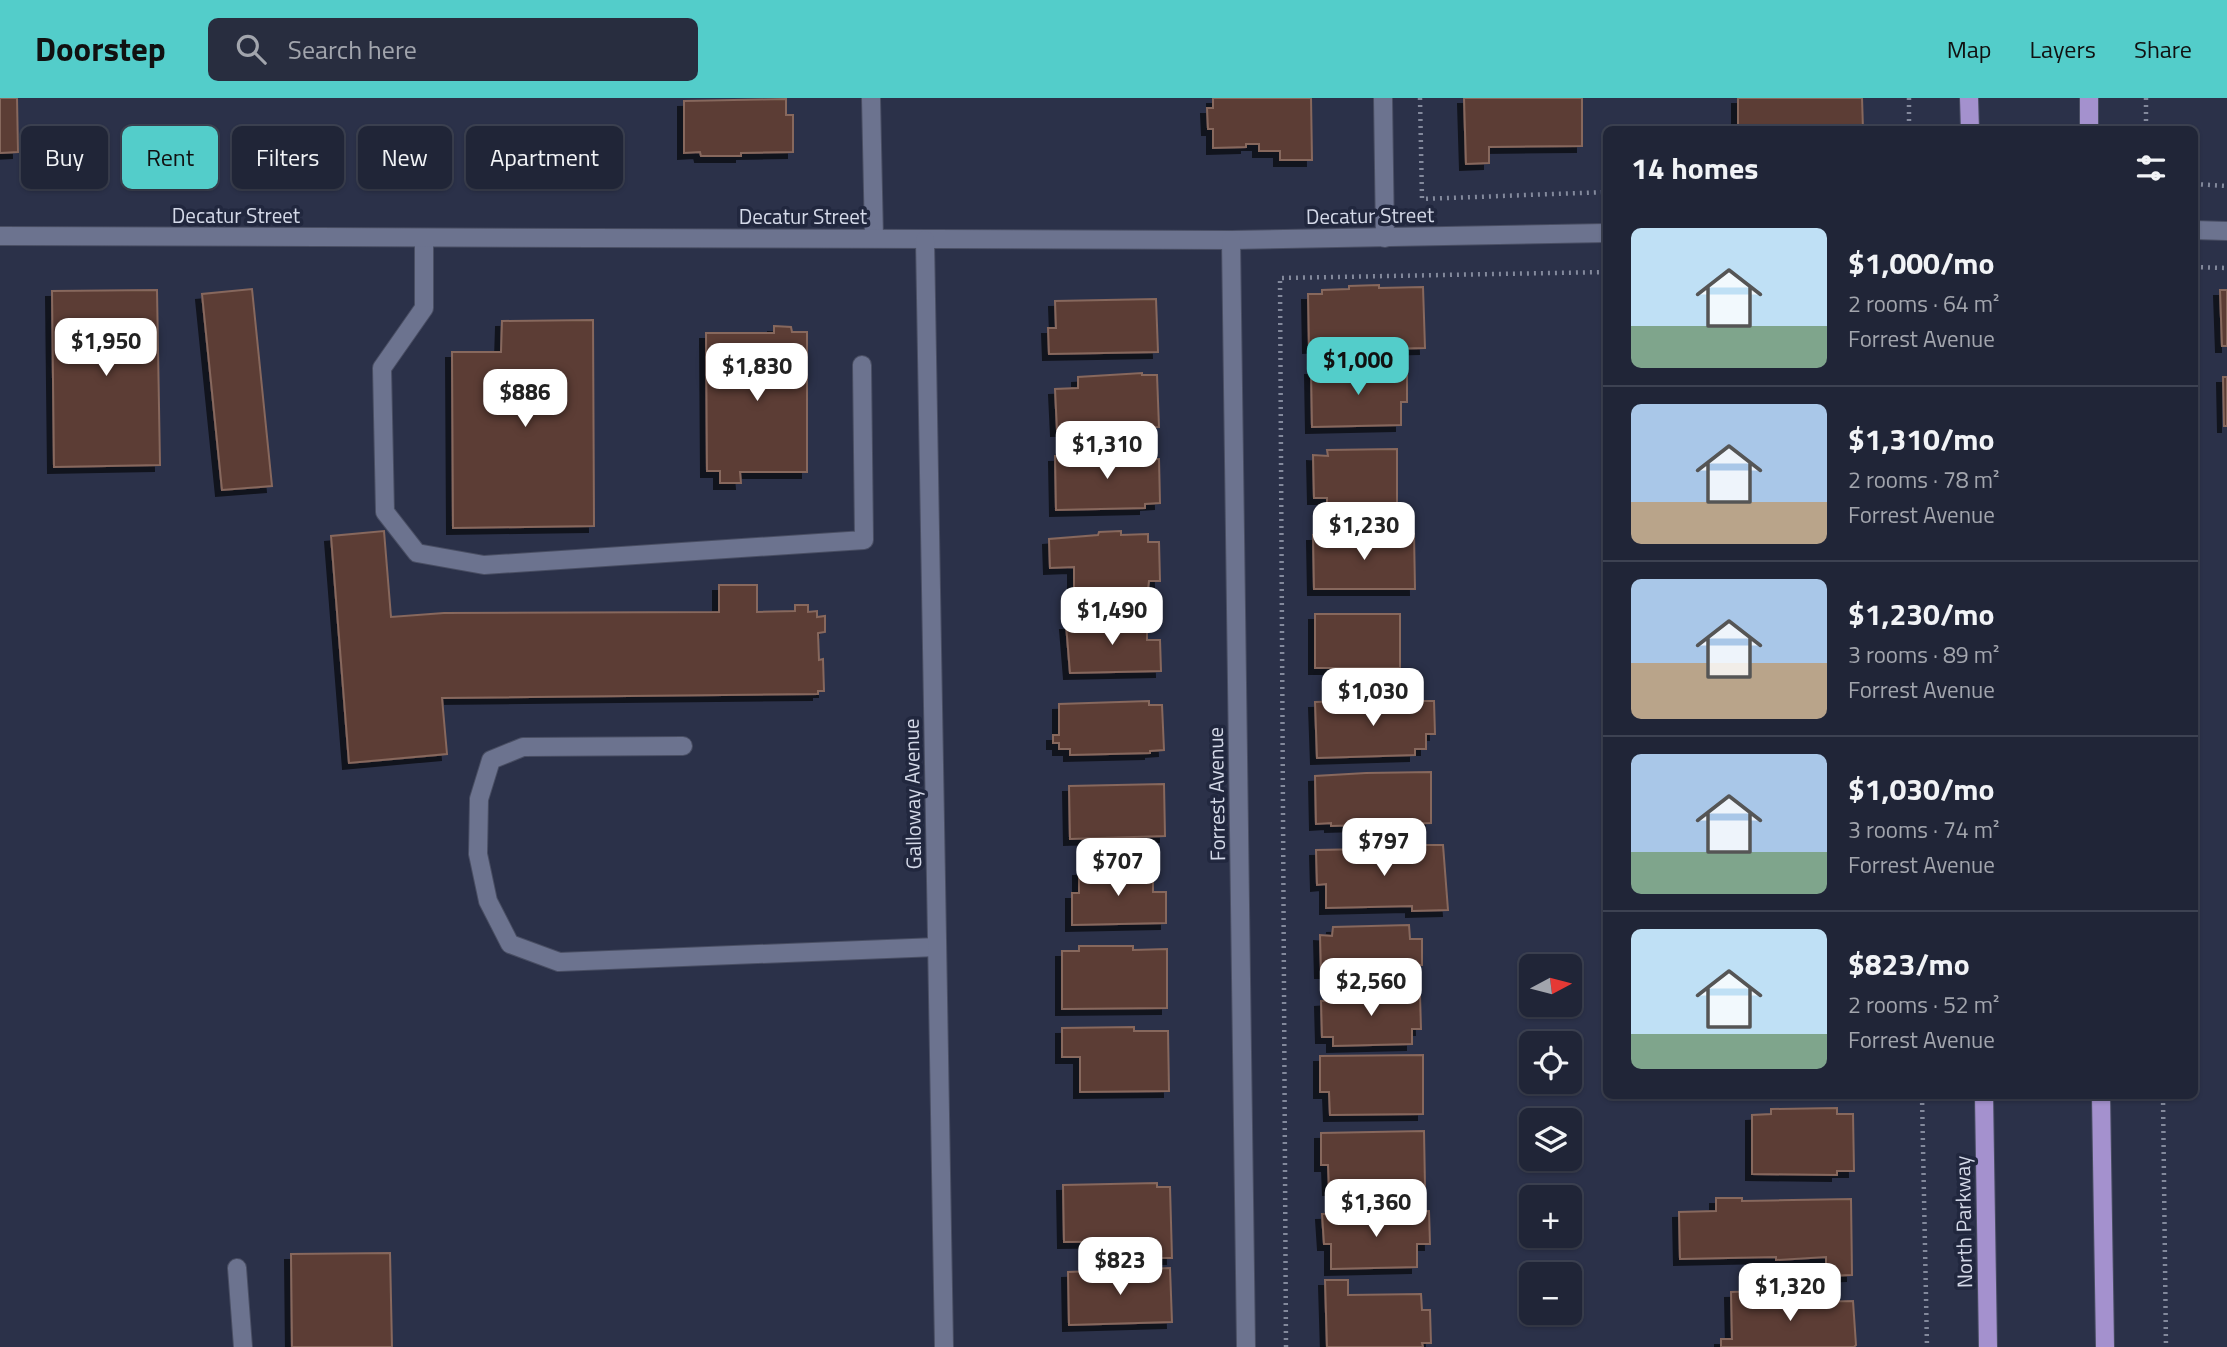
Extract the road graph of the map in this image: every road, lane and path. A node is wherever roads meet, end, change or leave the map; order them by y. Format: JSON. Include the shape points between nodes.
{"nodes":[{"id":1,"x":871,"y":98,"type":"edge"},
{"id":2,"x":1383,"y":98,"type":"edge"},
{"id":3,"x":1420,"y":98,"type":"edge"},
{"id":4,"x":1909,"y":98,"type":"edge"},
{"id":5,"x":1969,"y":98,"type":"edge"},
{"id":6,"x":2089,"y":98,"type":"edge"},
{"id":7,"x":2146,"y":98,"type":"edge"},
{"id":8,"x":1909,"y":126,"type":"edge"},
{"id":9,"x":1970,"y":126,"type":"edge"},
{"id":10,"x":2089,"y":126,"type":"edge"},
{"id":11,"x":2146,"y":126,"type":"edge"},
{"id":12,"x":2198,"y":184,"type":"edge"},
{"id":13,"x":2227,"y":186,"type":"edge"},
{"id":14,"x":1603,"y":192,"type":"edge"},
{"id":15,"x":2198,"y":230,"type":"edge"},
{"id":16,"x":2227,"y":231,"type":"edge"},
{"id":17,"x":1603,"y":233,"type":"edge"},
{"id":18,"x":0,"y":236,"type":"edge"},
{"id":19,"x":874,"y":238,"type":"junction"},
{"id":20,"x":1385,"y":238,"type":"junction"},
{"id":21,"x":424,"y":239,"type":"junction"},
{"id":22,"x":925,"y":240,"type":"junction"},
{"id":23,"x":1231,"y":240,"type":"junction"},
{"id":24,"x":2198,"y":267,"type":"edge"},
{"id":25,"x":2227,"y":268,"type":"edge"},
{"id":26,"x":1603,"y":272,"type":"edge"},
{"id":27,"x":862,"y":365,"type":"dead end"},
{"id":28,"x":683,"y":746,"type":"dead end"},
{"id":29,"x":937,"y":947,"type":"junction"},
{"id":30,"x":1922,"y":1099,"type":"edge"},
{"id":31,"x":1984,"y":1099,"type":"edge"},
{"id":32,"x":2101,"y":1099,"type":"edge"},
{"id":33,"x":2163,"y":1099,"type":"edge"},
{"id":34,"x":237,"y":1268,"type":"dead end"},
{"id":35,"x":243,"y":1347,"type":"edge"},
{"id":36,"x":944,"y":1347,"type":"edge"},
{"id":37,"x":1246,"y":1347,"type":"edge"},
{"id":38,"x":1286,"y":1347,"type":"edge"},
{"id":39,"x":1927,"y":1347,"type":"edge"},
{"id":40,"x":1988,"y":1347,"type":"edge"},
{"id":41,"x":2105,"y":1347,"type":"edge"},
{"id":42,"x":2166,"y":1347,"type":"edge"}],
"edges":[{"from":1,"to":19,"type":"street"},
{"from":2,"to":20,"type":"street"},
{"from":3,"to":14,"type":"path","via":[[1422,199]]},
{"from":4,"to":8,"type":"path"},
{"from":5,"to":9,"type":"main road"},
{"from":6,"to":10,"type":"main road"},
{"from":7,"to":11,"type":"path"},
{"from":12,"to":13,"type":"path"},
{"from":15,"to":16,"type":"street"},
{"from":17,"to":20,"type":"street","name":"Decatur Street"},
{"from":18,"to":21,"type":"street","name":"Decatur Street"},
{"from":19,"to":21,"type":"street","name":"Decatur Street"},
{"from":19,"to":22,"type":"street","name":"Decatur Street"},
{"from":20,"to":23,"type":"street","name":"Decatur Street"},
{"from":21,"to":27,"type":"street","via":[[424,308],[382,368],[385,512],[417,553],[484,565],[864,540]]},
{"from":22,"to":23,"type":"street","name":"Decatur Street"},
{"from":22,"to":29,"type":"street","name":"Galloway Avenue"},
{"from":23,"to":37,"type":"street","name":"Forrest Avenue"},
{"from":24,"to":25,"type":"path"},
{"from":26,"to":38,"type":"path","via":[[1280,278]]},
{"from":28,"to":29,"type":"street","via":[[523,747],[491,760],[479,799],[478,854],[488,901],[510,944],[559,962]]},
{"from":29,"to":36,"type":"street","name":"Galloway Avenue"},
{"from":30,"to":39,"type":"path"},
{"from":31,"to":40,"type":"main road","name":"North Parkway"},
{"from":32,"to":41,"type":"main road"},
{"from":33,"to":42,"type":"path"},
{"from":34,"to":35,"type":"street"}]}
